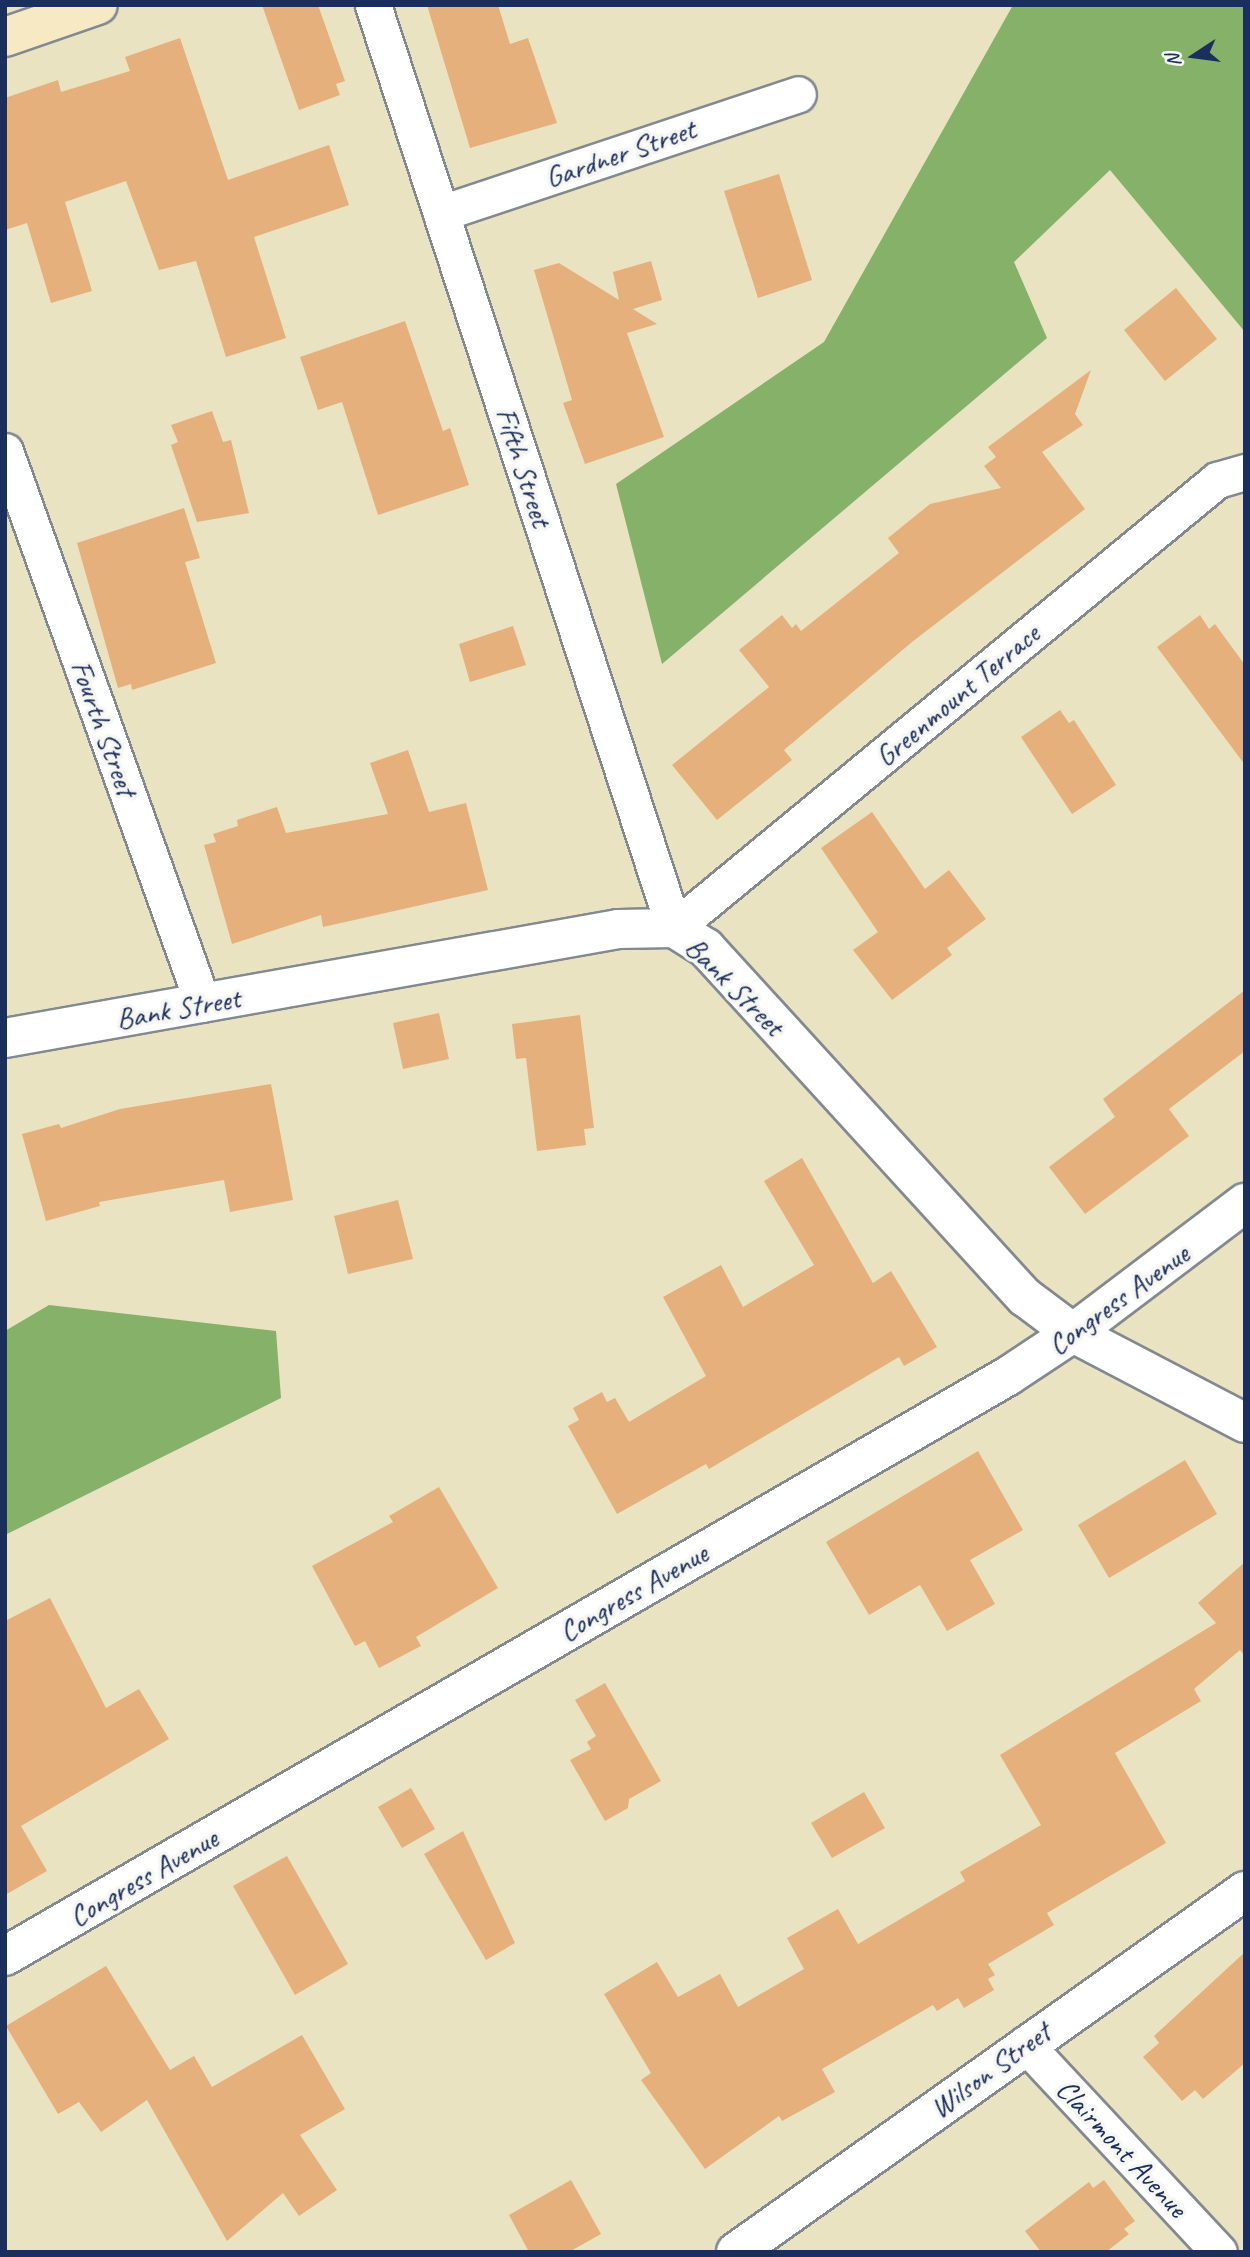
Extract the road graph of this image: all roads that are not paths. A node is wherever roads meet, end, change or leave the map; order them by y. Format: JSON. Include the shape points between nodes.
{"nodes":[{"id":1,"x":98,"y":5,"type":"edge"},
{"id":2,"x":373,"y":5,"type":"edge"},
{"id":3,"x":5,"y":37,"type":"edge"},
{"id":4,"x":799,"y":93,"type":"dead end"},
{"id":5,"x":441,"y":213,"type":"junction"},
{"id":6,"x":5,"y":451,"type":"edge"},
{"id":7,"x":1245,"y":472,"type":"edge"},
{"id":8,"x":674,"y":928,"type":"junction"},
{"id":9,"x":203,"y":1004,"type":"junction"},
{"id":10,"x":5,"y":1038,"type":"edge"},
{"id":11,"x":1245,"y":1203,"type":"edge"},
{"id":12,"x":1073,"y":1334,"type":"junction"},
{"id":13,"x":1245,"y":1423,"type":"edge"},
{"id":14,"x":1245,"y":1891,"type":"edge"},
{"id":15,"x":5,"y":1956,"type":"edge"},
{"id":16,"x":1025,"y":2044,"type":"junction"},
{"id":17,"x":736,"y":2252,"type":"edge"},
{"id":18,"x":1219,"y":2252,"type":"edge"}],
"edges":[{"from":1,"to":3,"type":"main road"},
{"from":2,"to":5,"type":"street","name":"Fifth Street"},
{"from":4,"to":5,"type":"street","name":"Gardner Street"},
{"from":5,"to":8,"type":"street","name":"Fifth Street"},
{"from":6,"to":9,"type":"street","name":"Fourth Street"},
{"from":7,"to":8,"type":"street","name":"Greenmount Terrace","via":[[1217,480]]},
{"from":8,"to":9,"type":"street","name":"Bank Street","via":[[618,929]]},
{"from":8,"to":12,"type":"street","name":"Bank Street","via":[[706,948],[1004,1275]]},
{"from":9,"to":10,"type":"street","name":"Bank Street"},
{"from":11,"to":12,"type":"street","name":"Congress Avenue"},
{"from":12,"to":13,"type":"street","name":"Bank Street"},
{"from":12,"to":15,"type":"street","name":"Congress Avenue","via":[[1008,1376]]},
{"from":14,"to":16,"type":"street","name":"Wilson Street"},
{"from":16,"to":17,"type":"street","name":"Wilson Street"},
{"from":16,"to":18,"type":"street","name":"Clairmont Avenue"}]}
